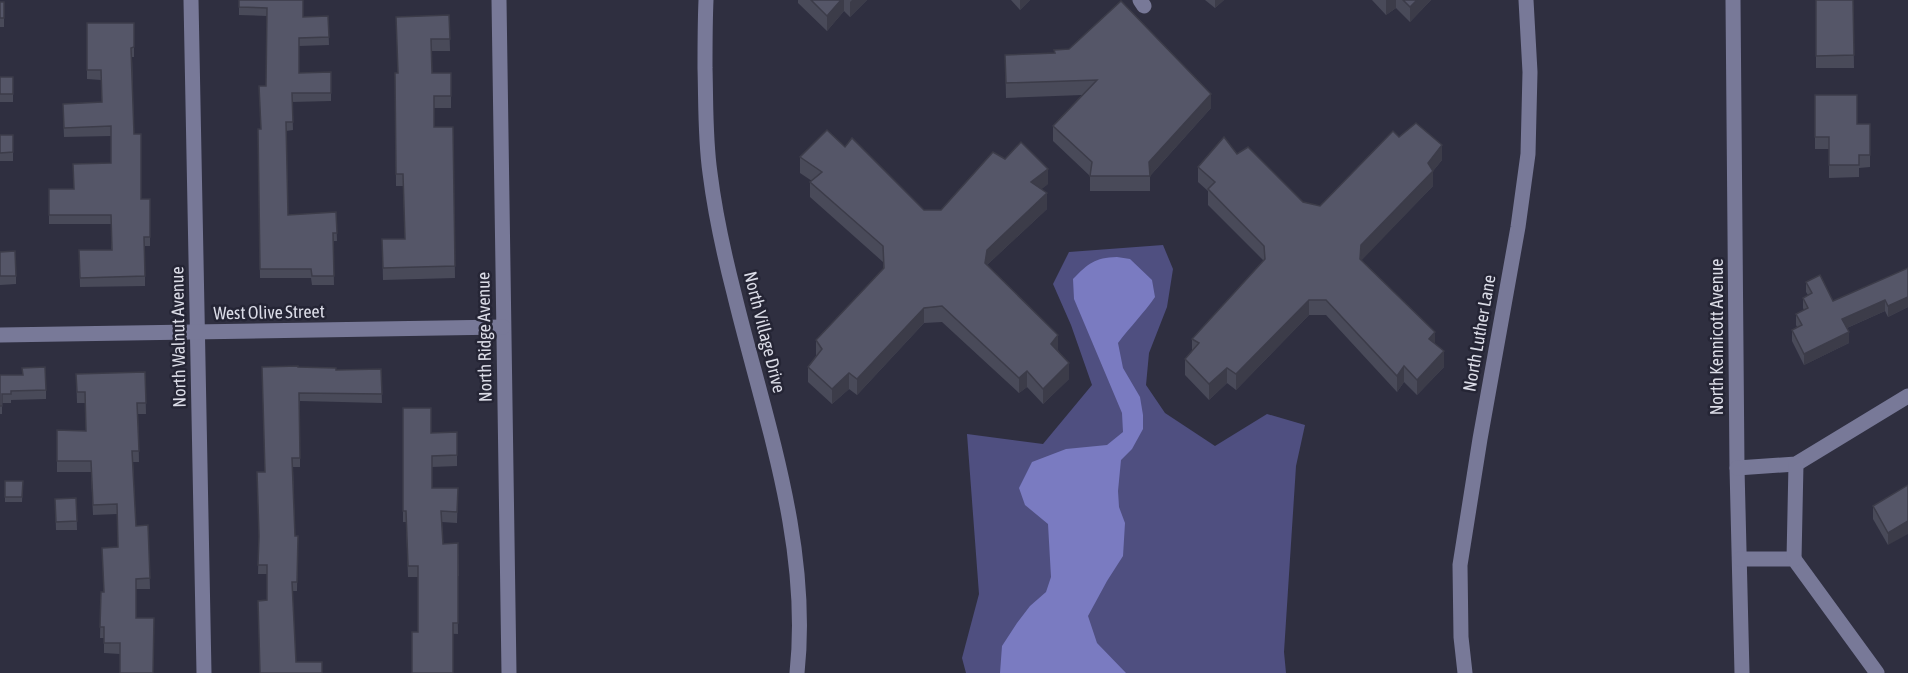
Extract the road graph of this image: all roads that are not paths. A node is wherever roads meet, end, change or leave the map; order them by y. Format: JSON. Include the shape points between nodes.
{"nodes":[{"id":1,"x":191,"y":0,"type":"edge"},
{"id":2,"x":499,"y":0,"type":"edge"},
{"id":3,"x":706,"y":0,"type":"edge"},
{"id":4,"x":1526,"y":0,"type":"edge"},
{"id":5,"x":1733,"y":0,"type":"edge"},
{"id":6,"x":503,"y":327,"type":"junction"},
{"id":7,"x":198,"y":332,"type":"junction"},
{"id":8,"x":0,"y":335,"type":"edge"},
{"id":9,"x":1908,"y":396,"type":"edge"},
{"id":10,"x":1796,"y":464,"type":"junction"},
{"id":11,"x":1737,"y":468,"type":"junction"},
{"id":12,"x":1740,"y":559,"type":"junction"},
{"id":13,"x":1794,"y":559,"type":"junction"},
{"id":14,"x":204,"y":673,"type":"edge"},
{"id":15,"x":509,"y":673,"type":"edge"},
{"id":16,"x":797,"y":673,"type":"edge"},
{"id":17,"x":1465,"y":673,"type":"edge"},
{"id":18,"x":1742,"y":673,"type":"edge"},
{"id":19,"x":1877,"y":673,"type":"edge"}],
"edges":[{"from":1,"to":7,"type":"street","name":"North Walnut Avenue"},
{"from":2,"to":6,"type":"street","name":"North Ridge Avenue"},
{"from":3,"to":16,"type":"street","name":"North Village Drive","via":[[705,127],[710,172],[734,294],[786,498],[797,585]]},
{"from":4,"to":17,"type":"street","name":"North Luther Lane","via":[[1530,72],[1528,154],[1460,565]]},
{"from":5,"to":11,"type":"street","name":"North Kennicott Avenue"},
{"from":6,"to":7,"type":"street","name":"West Olive Street"},
{"from":6,"to":15,"type":"street","name":"North Ridge Avenue"},
{"from":7,"to":8,"type":"street","name":"West Olive Street"},
{"from":7,"to":14,"type":"street","name":"North Walnut Avenue"},
{"from":9,"to":10,"type":"street"},
{"from":10,"to":11,"type":"street"},
{"from":10,"to":13,"type":"street"},
{"from":11,"to":12,"type":"street","name":"North Kennicott Avenue"},
{"from":12,"to":13,"type":"street"},
{"from":12,"to":18,"type":"street","name":"North Kennicott Avenue"},
{"from":13,"to":19,"type":"street"}]}
